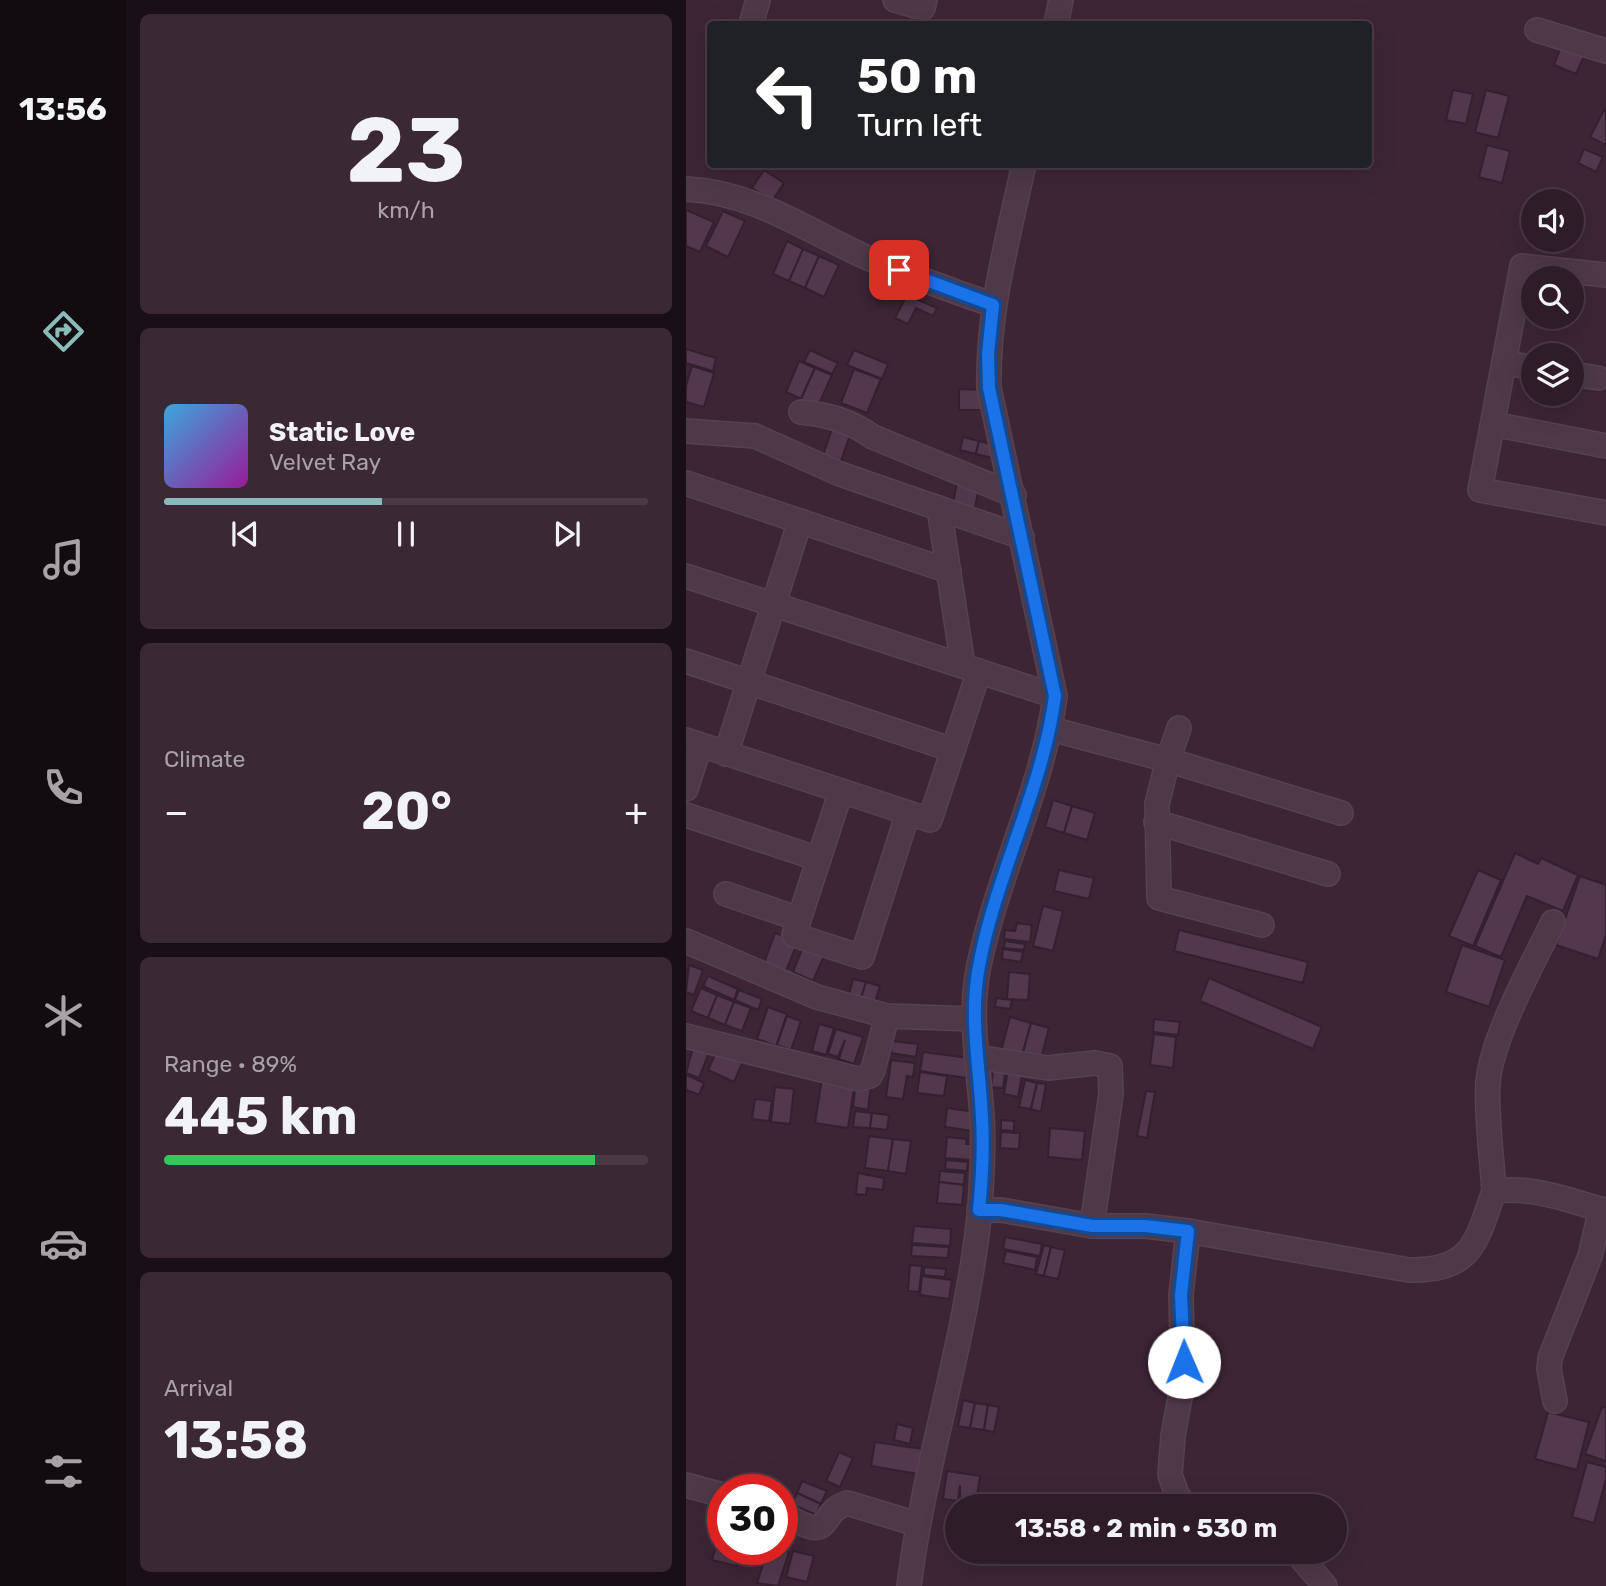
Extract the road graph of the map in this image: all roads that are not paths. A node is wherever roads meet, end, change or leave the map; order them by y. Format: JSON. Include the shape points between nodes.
{"nodes":[{"id":1,"x":758,"y":0,"type":"edge"},
{"id":2,"x":895,"y":0,"type":"edge"},
{"id":3,"x":925,"y":0,"type":"edge"},
{"id":4,"x":1061,"y":0,"type":"edge"},
{"id":5,"x":752,"y":21,"type":"edge"},
{"id":6,"x":1057,"y":21,"type":"edge"},
{"id":7,"x":1537,"y":30,"type":"dead end"},
{"id":8,"x":1606,"y":51,"type":"edge"},
{"id":9,"x":1023,"y":168,"type":"edge"},
{"id":10,"x":686,"y":189,"type":"edge"},
{"id":11,"x":1606,"y":275,"type":"edge"},
{"id":12,"x":993,"y":305,"type":"junction"},
{"id":13,"x":1504,"y":363,"type":"junction"},
{"id":14,"x":1521,"y":365,"type":"edge"},
{"id":15,"x":1584,"y":376,"type":"edge"},
{"id":16,"x":1598,"y":378,"type":"dead end"},
{"id":17,"x":802,"y":412,"type":"dead end"},
{"id":18,"x":1493,"y":424,"type":"junction"},
{"id":19,"x":686,"y":431,"type":"edge"},
{"id":20,"x":1606,"y":446,"type":"edge"},
{"id":21,"x":686,"y":483,"type":"edge"},
{"id":22,"x":1014,"y":495,"type":"junction"},
{"id":23,"x":939,"y":508,"type":"junction"},
{"id":24,"x":1606,"y":513,"type":"edge"},
{"id":25,"x":800,"y":521,"type":"junction"},
{"id":26,"x":1022,"y":537,"type":"junction"},
{"id":27,"x":949,"y":571,"type":"junction"},
{"id":28,"x":686,"y":576,"type":"edge"},
{"id":29,"x":774,"y":604,"type":"junction"},
{"id":30,"x":686,"y":661,"type":"edge"},
{"id":31,"x":971,"y":668,"type":"junction"},
{"id":32,"x":748,"y":682,"type":"junction"},
{"id":33,"x":1055,"y":696,"type":"junction"},
{"id":34,"x":1179,"y":728,"type":"dead end"},
{"id":35,"x":1051,"y":729,"type":"junction"},
{"id":36,"x":693,"y":743,"type":"edge"},
{"id":37,"x":953,"y":750,"type":"junction"},
{"id":38,"x":726,"y":754,"type":"junction"},
{"id":39,"x":1168,"y":760,"type":"junction"},
{"id":40,"x":686,"y":789,"type":"edge"},
{"id":41,"x":841,"y":791,"type":"junction"},
{"id":42,"x":908,"y":813,"type":"junction"},
{"id":43,"x":1341,"y":813,"type":"dead end"},
{"id":44,"x":686,"y":815,"type":"edge"},
{"id":45,"x":1156,"y":822,"type":"junction"},
{"id":46,"x":819,"y":859,"type":"junction"},
{"id":47,"x":1328,"y":874,"type":"dead end"},
{"id":48,"x":726,"y":894,"type":"dead end"},
{"id":49,"x":799,"y":919,"type":"junction"},
{"id":50,"x":1553,"y":922,"type":"dead end"},
{"id":51,"x":1262,"y":925,"type":"dead end"},
{"id":52,"x":686,"y":942,"type":"edge"},
{"id":53,"x":887,"y":1016,"type":"junction"},
{"id":54,"x":974,"y":1019,"type":"junction"},
{"id":55,"x":686,"y":1036,"type":"edge"},
{"id":56,"x":976,"y":1057,"type":"junction"},
{"id":57,"x":1494,"y":1191,"type":"junction"},
{"id":58,"x":979,"y":1210,"type":"junction"},
{"id":59,"x":1603,"y":1210,"type":"edge"},
{"id":60,"x":1092,"y":1226,"type":"junction"},
{"id":61,"x":1188,"y":1231,"type":"junction"},
{"id":62,"x":1555,"y":1401,"type":"dead end"},
{"id":63,"x":686,"y":1485,"type":"edge"},
{"id":64,"x":707,"y":1491,"type":"edge"},
{"id":65,"x":1177,"y":1494,"type":"edge"},
{"id":66,"x":798,"y":1521,"type":"edge"},
{"id":67,"x":917,"y":1524,"type":"junction"},
{"id":68,"x":1306,"y":1564,"type":"edge"},
{"id":69,"x":909,"y":1586,"type":"edge"},
{"id":70,"x":1325,"y":1586,"type":"edge"}],
"edges":[{"from":1,"to":5,"type":"street"},
{"from":2,"to":3,"type":"street","via":[[923,8]]},
{"from":4,"to":6,"type":"street"},
{"from":7,"to":8,"type":"street"},
{"from":9,"to":12,"type":"street"},
{"from":10,"to":12,"type":"street","via":[[733,195],[876,261]]},
{"from":11,"to":13,"type":"street","via":[[1522,266]]},
{"from":12,"to":22,"type":"street","via":[[989,388]]},
{"from":13,"to":14,"type":"street"},
{"from":13,"to":18,"type":"street"},
{"from":15,"to":16,"type":"street"},
{"from":17,"to":22,"type":"street","via":[[853,423],[873,437]]},
{"from":18,"to":20,"type":"street"},
{"from":18,"to":24,"type":"street","via":[[1480,490]]},
{"from":19,"to":23,"type":"street","via":[[755,436],[840,474]]},
{"from":21,"to":25,"type":"street"},
{"from":22,"to":26,"type":"street"},
{"from":23,"to":26,"type":"street"},
{"from":23,"to":27,"type":"street"},
{"from":25,"to":27,"type":"street"},
{"from":25,"to":29,"type":"street"},
{"from":26,"to":33,"type":"street"},
{"from":27,"to":31,"type":"street"},
{"from":28,"to":29,"type":"street"},
{"from":29,"to":31,"type":"street"},
{"from":29,"to":32,"type":"street"},
{"from":30,"to":32,"type":"street"},
{"from":31,"to":33,"type":"street"},
{"from":31,"to":37,"type":"street"},
{"from":32,"to":37,"type":"street"},
{"from":32,"to":38,"type":"street"},
{"from":33,"to":35,"type":"street"},
{"from":34,"to":39,"type":"street"},
{"from":35,"to":39,"type":"street"},
{"from":35,"to":54,"type":"street","via":[[998,890],[978,967]]},
{"from":36,"to":38,"type":"street"},
{"from":36,"to":40,"type":"street"},
{"from":37,"to":42,"type":"street","via":[[930,820]]},
{"from":38,"to":41,"type":"street"},
{"from":39,"to":43,"type":"street"},
{"from":39,"to":45,"type":"street"},
{"from":41,"to":42,"type":"street"},
{"from":41,"to":46,"type":"street"},
{"from":42,"to":49,"type":"street","via":[[862,957],[794,935]]},
{"from":44,"to":46,"type":"street"},
{"from":45,"to":47,"type":"street"},
{"from":45,"to":51,"type":"street","via":[[1159,898]]},
{"from":46,"to":49,"type":"street"},
{"from":48,"to":49,"type":"street"},
{"from":50,"to":57,"type":"street","via":[[1518,993],[1490,1066]]},
{"from":52,"to":53,"type":"street","via":[[817,997]]},
{"from":53,"to":54,"type":"street"},
{"from":53,"to":55,"type":"street","via":[[873,1070],[866,1079]]},
{"from":54,"to":56,"type":"street"},
{"from":56,"to":58,"type":"street","via":[[982,1118]]},
{"from":56,"to":60,"type":"street","via":[[1048,1068],[1110,1066],[1111,1094]]},
{"from":57,"to":59,"type":"street","via":[[1539,1192]]},
{"from":57,"to":61,"type":"street","via":[[1465,1256],[1427,1270]]},
{"from":58,"to":60,"type":"street"},
{"from":58,"to":67,"type":"street","via":[[971,1274]]},
{"from":59,"to":62,"type":"street","via":[[1550,1358]]},
{"from":60,"to":61,"type":"street"},
{"from":61,"to":65,"type":"street","via":[[1181,1295],[1183,1381],[1170,1475]]},
{"from":63,"to":64,"type":"street"},
{"from":66,"to":67,"type":"street","via":[[820,1527],[847,1503]]},
{"from":67,"to":69,"type":"street"},
{"from":68,"to":70,"type":"street"}]}
